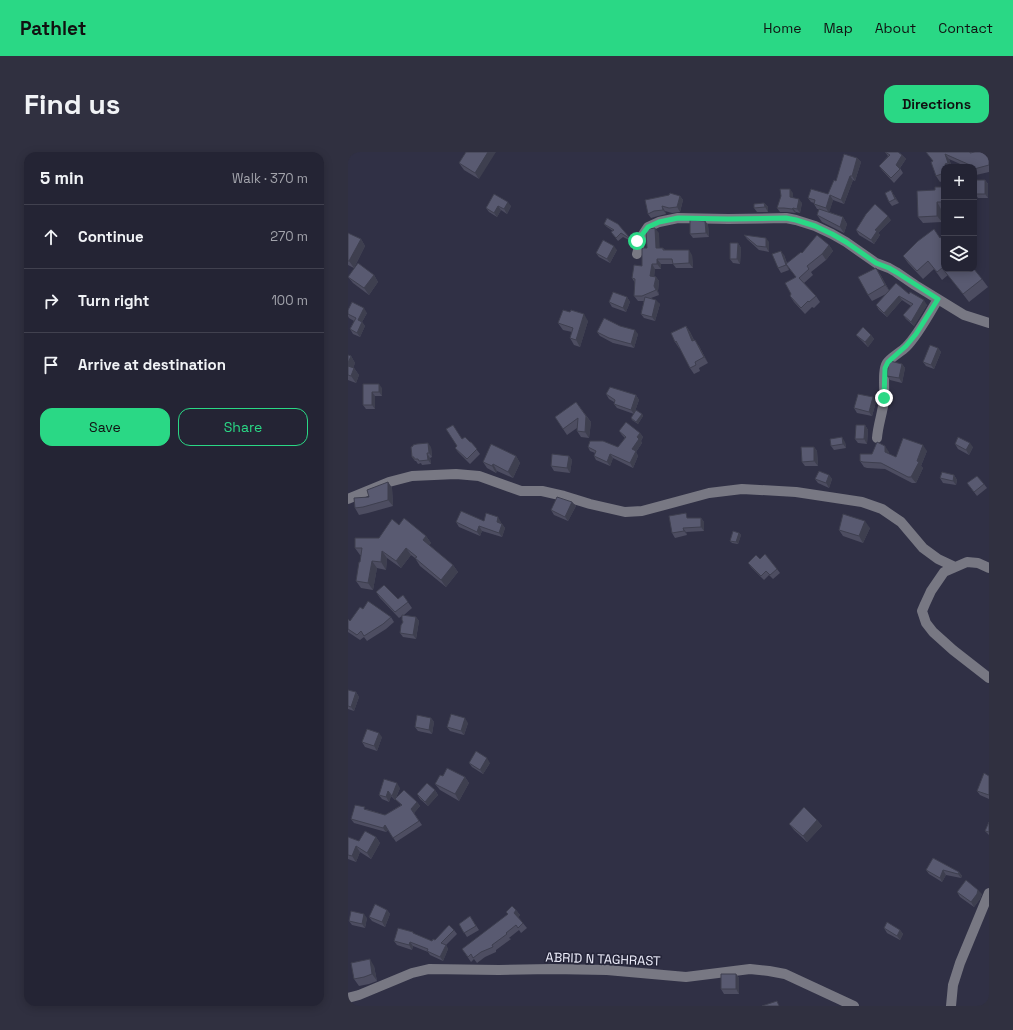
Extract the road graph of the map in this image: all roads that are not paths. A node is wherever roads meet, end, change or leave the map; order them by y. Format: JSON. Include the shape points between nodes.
{"nodes":[{"id":1,"x":642,"y":236,"type":"junction"},
{"id":2,"x":632,"y":243,"type":"dead end"},
{"id":3,"x":637,"y":254,"type":"dead end"},
{"id":4,"x":938,"y":299,"type":"junction"},
{"id":5,"x":989,"y":323,"type":"edge"},
{"id":6,"x":877,"y":438,"type":"dead end"},
{"id":7,"x":348,"y":499,"type":"edge"},
{"id":8,"x":955,"y":567,"type":"junction"},
{"id":9,"x":989,"y":568,"type":"edge"},
{"id":10,"x":989,"y":678,"type":"edge"},
{"id":11,"x":989,"y":893,"type":"edge"},
{"id":12,"x":348,"y":998,"type":"edge"},
{"id":13,"x":854,"y":1006,"type":"edge"},
{"id":14,"x":951,"y":1006,"type":"edge"}],
"edges":[{"from":1,"to":2,"type":"street"},
{"from":1,"to":3,"type":"street"},
{"from":1,"to":4,"type":"street","via":[[648,227],[678,218],[796,220],[815,226],[846,242],[876,263],[896,272]]},
{"from":4,"to":5,"type":"street","via":[[964,315]]},
{"from":4,"to":6,"type":"street","via":[[916,334],[885,368],[882,416],[877,428]]},
{"from":7,"to":8,"type":"street","via":[[389,482],[412,476],[456,474],[479,476],[521,491],[542,491],[625,512],[642,511],[709,493],[742,489],[796,492],[862,502],[882,509],[901,522],[923,548]]},
{"from":8,"to":9,"type":"street","via":[[967,562]]},
{"from":8,"to":10,"type":"street","via":[[944,572],[922,611],[926,623],[933,632]]},
{"from":11,"to":14,"type":"street","via":[[960,963],[953,985]]},
{"from":12,"to":13,"type":"street","name":"ABRID N TAGHRAST","via":[[429,969],[607,970],[686,977],[750,969],[785,974]]}]}
